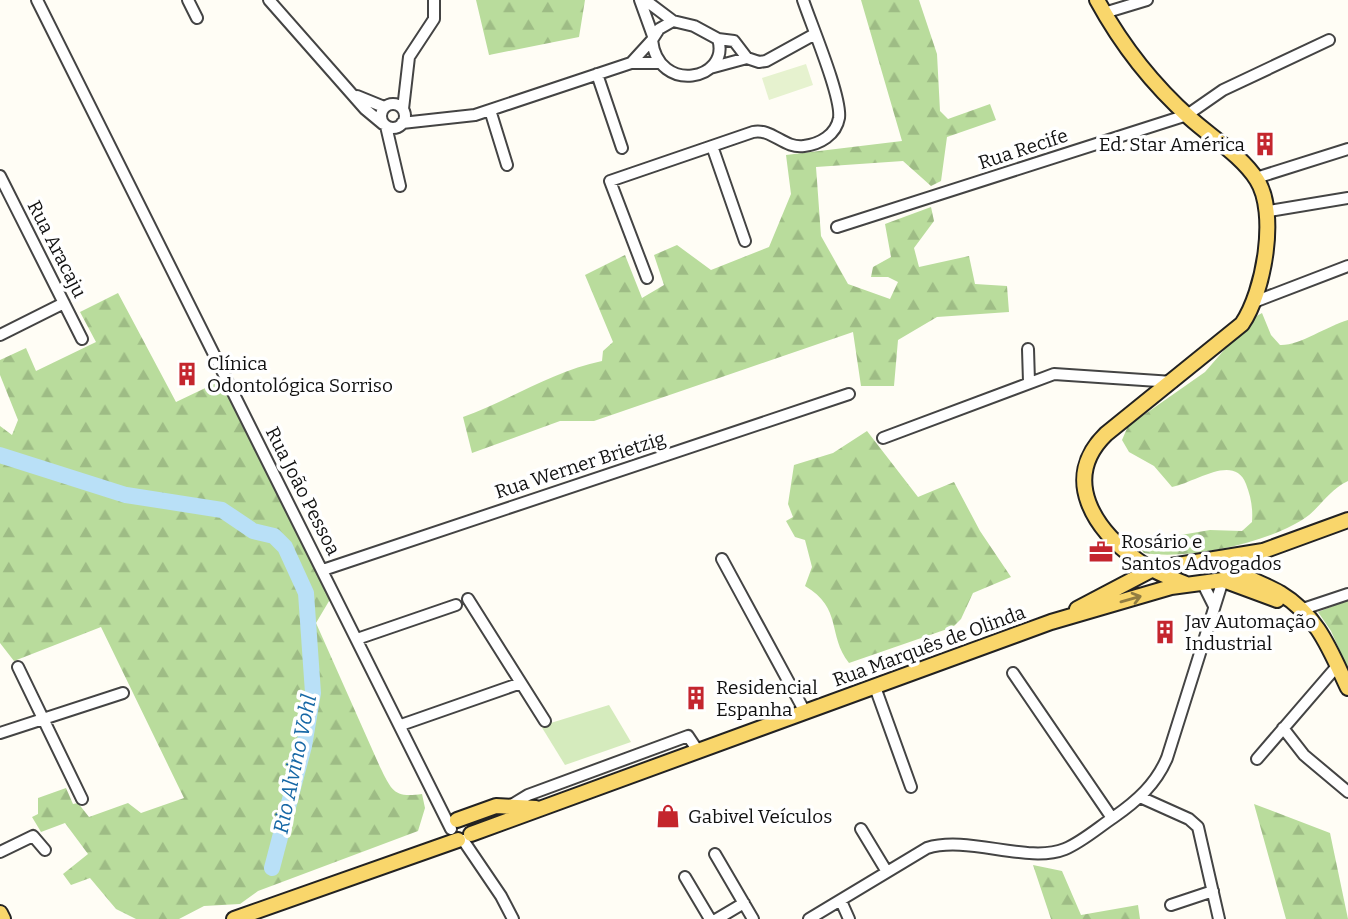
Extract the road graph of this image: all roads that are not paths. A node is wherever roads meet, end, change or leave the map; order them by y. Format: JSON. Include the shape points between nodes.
{"nodes":[{"id":1,"x":37,"y":0,"type":"edge"},
{"id":2,"x":188,"y":0,"type":"edge"},
{"id":3,"x":270,"y":0,"type":"edge"},
{"id":4,"x":434,"y":0,"type":"edge"},
{"id":5,"x":640,"y":0,"type":"edge"},
{"id":6,"x":645,"y":0,"type":"edge"},
{"id":7,"x":803,"y":0,"type":"edge"},
{"id":8,"x":1097,"y":0,"type":"edge"},
{"id":9,"x":1147,"y":0,"type":"edge"},
{"id":10,"x":1104,"y":13,"type":"junction"},
{"id":11,"x":197,"y":18,"type":"dead end"},
{"id":12,"x":673,"y":21,"type":"junction"},
{"id":13,"x":815,"y":34,"type":"junction"},
{"id":14,"x":652,"y":38,"type":"junction"},
{"id":15,"x":718,"y":39,"type":"junction"},
{"id":16,"x":1329,"y":40,"type":"dead end"},
{"id":17,"x":747,"y":58,"type":"junction"},
{"id":18,"x":631,"y":63,"type":"junction"},
{"id":19,"x":660,"y":63,"type":"junction"},
{"id":20,"x":710,"y":68,"type":"junction"},
{"id":21,"x":597,"y":74,"type":"junction"},
{"id":22,"x":354,"y":95,"type":"junction"},
{"id":23,"x":490,"y":110,"type":"junction"},
{"id":24,"x":398,"y":113,"type":"junction"},
{"id":25,"x":1187,"y":115,"type":"junction"},
{"id":26,"x":385,"y":125,"type":"junction"},
{"id":27,"x":712,"y":146,"type":"junction"},
{"id":28,"x":622,"y":148,"type":"dead end"},
{"id":29,"x":1348,"y":149,"type":"edge"},
{"id":30,"x":392,"y":156,"type":"junction"},
{"id":31,"x":507,"y":165,"type":"dead end"},
{"id":32,"x":0,"y":176,"type":"edge"},
{"id":33,"x":1256,"y":178,"type":"junction"},
{"id":34,"x":400,"y":186,"type":"dead end"},
{"id":35,"x":1348,"y":198,"type":"edge"},
{"id":36,"x":1269,"y":211,"type":"junction"},
{"id":37,"x":837,"y":227,"type":"dead end"},
{"id":38,"x":745,"y":241,"type":"dead end"},
{"id":39,"x":1348,"y":266,"type":"edge"},
{"id":40,"x":647,"y":278,"type":"dead end"},
{"id":41,"x":1254,"y":302,"type":"junction"},
{"id":42,"x":64,"y":303,"type":"junction"},
{"id":43,"x":0,"y":335,"type":"edge"},
{"id":44,"x":82,"y":339,"type":"dead end"},
{"id":45,"x":1028,"y":349,"type":"dead end"},
{"id":46,"x":1029,"y":382,"type":"junction"},
{"id":47,"x":1174,"y":382,"type":"junction"},
{"id":48,"x":849,"y":394,"type":"dead end"},
{"id":49,"x":883,"y":438,"type":"dead end"},
{"id":50,"x":1348,"y":520,"type":"edge"},
{"id":51,"x":1119,"y":544,"type":"junction"},
{"id":52,"x":1263,"y":551,"type":"junction"},
{"id":53,"x":722,"y":559,"type":"dead end"},
{"id":54,"x":1215,"y":559,"type":"junction"},
{"id":55,"x":1179,"y":564,"type":"junction"},
{"id":56,"x":323,"y":569,"type":"junction"},
{"id":57,"x":1153,"y":569,"type":"junction"},
{"id":58,"x":1236,"y":572,"type":"junction"},
{"id":59,"x":1223,"y":580,"type":"junction"},
{"id":60,"x":1127,"y":582,"type":"junction"},
{"id":61,"x":1186,"y":584,"type":"junction"},
{"id":62,"x":1203,"y":584,"type":"junction"},
{"id":63,"x":1263,"y":584,"type":"junction"},
{"id":64,"x":1348,"y":594,"type":"edge"},
{"id":65,"x":468,"y":599,"type":"dead end"},
{"id":66,"x":456,"y":604,"type":"dead end"},
{"id":67,"x":1214,"y":606,"type":"junction"},
{"id":68,"x":1303,"y":609,"type":"junction"},
{"id":69,"x":1051,"y":622,"type":"junction"},
{"id":70,"x":357,"y":639,"type":"junction"},
{"id":71,"x":1338,"y":665,"type":"junction"},
{"id":72,"x":18,"y":667,"type":"dead end"},
{"id":73,"x":1013,"y":673,"type":"dead end"},
{"id":74,"x":521,"y":683,"type":"junction"},
{"id":75,"x":875,"y":687,"type":"junction"},
{"id":76,"x":1348,"y":688,"type":"edge"},
{"id":77,"x":123,"y":694,"type":"dead end"},
{"id":78,"x":805,"y":712,"type":"junction"},
{"id":79,"x":43,"y":719,"type":"junction"},
{"id":80,"x":545,"y":721,"type":"dead end"},
{"id":81,"x":401,"y":725,"type":"junction"},
{"id":82,"x":1283,"y":728,"type":"junction"},
{"id":83,"x":0,"y":733,"type":"edge"},
{"id":84,"x":698,"y":751,"type":"junction"},
{"id":85,"x":1257,"y":759,"type":"dead end"},
{"id":86,"x":911,"y":787,"type":"dead end"},
{"id":87,"x":1348,"y":792,"type":"edge"},
{"id":88,"x":1140,"y":797,"type":"junction"},
{"id":89,"x":82,"y":799,"type":"dead end"},
{"id":90,"x":510,"y":806,"type":"junction"},
{"id":91,"x":544,"y":808,"type":"junction"},
{"id":92,"x":1112,"y":818,"type":"junction"},
{"id":93,"x":503,"y":823,"type":"junction"},
{"id":94,"x":861,"y":829,"type":"dead end"},
{"id":95,"x":460,"y":833,"type":"junction"},
{"id":96,"x":45,"y":850,"type":"dead end"},
{"id":97,"x":0,"y":852,"type":"edge"},
{"id":98,"x":715,"y":854,"type":"dead end"},
{"id":99,"x":887,"y":872,"type":"junction"},
{"id":100,"x":685,"y":877,"type":"dead end"},
{"id":101,"x":1213,"y":891,"type":"junction"},
{"id":102,"x":841,"y":901,"type":"junction"},
{"id":103,"x":744,"y":903,"type":"junction"},
{"id":104,"x":1171,"y":905,"type":"dead end"},
{"id":105,"x":0,"y":913,"type":"edge"},
{"id":106,"x":3,"y":919,"type":"edge"},
{"id":107,"x":234,"y":919,"type":"edge"},
{"id":108,"x":513,"y":919,"type":"edge"},
{"id":109,"x":709,"y":919,"type":"edge"},
{"id":110,"x":717,"y":919,"type":"edge"},
{"id":111,"x":753,"y":919,"type":"edge"},
{"id":112,"x":809,"y":919,"type":"edge"},
{"id":113,"x":849,"y":919,"type":"edge"},
{"id":114,"x":1219,"y":919,"type":"edge"}],
"edges":[{"from":1,"to":56,"type":"street","name":"Rua João Pessoa"},
{"from":2,"to":11,"type":"street"},
{"from":3,"to":22,"type":"street"},
{"from":4,"to":24,"type":"street","via":[[434,19],[409,57]]},
{"from":5,"to":14,"type":"street"},
{"from":6,"to":12,"type":"street"},
{"from":7,"to":13,"type":"street"},
{"from":8,"to":10,"type":"main road"},
{"from":9,"to":10,"type":"street"},
{"from":10,"to":25,"type":"main road","via":[[1139,65]]},
{"from":12,"to":14,"type":"street"},
{"from":12,"to":15,"type":"street"},
{"from":13,"to":17,"type":"street","via":[[766,61]]},
{"from":13,"to":27,"type":"street","via":[[839,107],[836,128],[828,137],[795,146],[760,131]]},
{"from":14,"to":18,"type":"street"},
{"from":14,"to":19,"type":"street"},
{"from":15,"to":17,"type":"street","via":[[734,41]]},
{"from":15,"to":20,"type":"street","via":[[719,60]]},
{"from":16,"to":25,"type":"street","name":"Rua Recife","via":[[1223,90]]},
{"from":17,"to":20,"type":"street"},
{"from":18,"to":19,"type":"street"},
{"from":18,"to":21,"type":"street"},
{"from":19,"to":20,"type":"street","via":[[671,74],[684,76]]},
{"from":21,"to":23,"type":"street"},
{"from":21,"to":28,"type":"street"},
{"from":22,"to":24,"type":"street"},
{"from":22,"to":26,"type":"street"},
{"from":23,"to":24,"type":"street","via":[[433,120]]},
{"from":23,"to":31,"type":"street"},
{"from":24,"to":26,"type":"street"},
{"from":24,"to":26,"type":"street","via":[[381,113]]},
{"from":24,"to":30,"type":"street"},
{"from":25,"to":33,"type":"main road"},
{"from":25,"to":37,"type":"street","name":"Rua Recife"},
{"from":26,"to":30,"type":"street"},
{"from":27,"to":38,"type":"street"},
{"from":27,"to":40,"type":"street","via":[[610,181]]},
{"from":29,"to":33,"type":"street"},
{"from":30,"to":34,"type":"street"},
{"from":32,"to":42,"type":"street","name":"Rua Aracaju"},
{"from":33,"to":36,"type":"main road"},
{"from":35,"to":36,"type":"street"},
{"from":36,"to":41,"type":"main road"},
{"from":39,"to":41,"type":"street"},
{"from":41,"to":47,"type":"main road","via":[[1242,324]]},
{"from":42,"to":43,"type":"street"},
{"from":42,"to":44,"type":"street","name":"Rua Aracaju"},
{"from":45,"to":46,"type":"street"},
{"from":46,"to":47,"type":"street","via":[[1063,373]]},
{"from":46,"to":49,"type":"street"},
{"from":47,"to":51,"type":"main road","via":[[1091,452],[1084,486],[1090,509]]},
{"from":48,"to":56,"type":"street","name":"Rua Werner Brietzig"},
{"from":50,"to":52,"type":"main road","name":"Rua Marquês de Olinda"},
{"from":51,"to":55,"type":"main road","via":[[1152,561]]},
{"from":51,"to":57,"type":"main road"},
{"from":51,"to":60,"type":"main road","via":[[1133,565]]},
{"from":52,"to":54,"type":"main road","name":"Rua Marquês de Olinda"},
{"from":52,"to":58,"type":"main road","name":"Rua Marquês de Olinda"},
{"from":52,"to":63,"type":"main road","via":[[1259,565]]},
{"from":53,"to":78,"type":"street"},
{"from":54,"to":55,"type":"main road","name":"Rua Marquês de Olinda"},
{"from":54,"to":58,"type":"main road"},
{"from":54,"to":59,"type":"main road"},
{"from":55,"to":57,"type":"main road","name":"Rua Marquês de Olinda"},
{"from":55,"to":61,"type":"main road","via":[[1177,574]]},
{"from":56,"to":70,"type":"street","name":"Rua João Pessoa"},
{"from":57,"to":60,"type":"main road","name":"Rua Marquês de Olinda"},
{"from":57,"to":61,"type":"main road"},
{"from":58,"to":59,"type":"main road","name":"Rua Marquês de Olinda"},
{"from":58,"to":63,"type":"main road"},
{"from":59,"to":62,"type":"main road","name":"Rua Marquês de Olinda"},
{"from":59,"to":67,"type":"street"},
{"from":59,"to":68,"type":"main road"},
{"from":60,"to":69,"type":"main road","name":"Rua Marquês de Olinda"},
{"from":61,"to":62,"type":"main road","name":"Rua Marquês de Olinda"},
{"from":69,"to":61,"type":"main road","name":"Rua Marquês de Olinda","one_way":true},
{"from":62,"to":67,"type":"street"},
{"from":63,"to":68,"type":"main road"},
{"from":64,"to":68,"type":"street"},
{"from":65,"to":74,"type":"street"},
{"from":66,"to":70,"type":"street"},
{"from":67,"to":88,"type":"street","via":[[1167,758]]},
{"from":68,"to":71,"type":"main road","via":[[1325,636]]},
{"from":69,"to":75,"type":"main road","name":"Rua Marquês de Olinda"},
{"from":70,"to":81,"type":"street","name":"Rua João Pessoa"},
{"from":71,"to":76,"type":"main road"},
{"from":71,"to":82,"type":"street"},
{"from":72,"to":79,"type":"street"},
{"from":73,"to":92,"type":"street"},
{"from":74,"to":80,"type":"street"},
{"from":74,"to":81,"type":"street"},
{"from":75,"to":78,"type":"main road","name":"Rua Marquês de Olinda"},
{"from":75,"to":86,"type":"street"},
{"from":77,"to":79,"type":"street"},
{"from":78,"to":84,"type":"main road","name":"Rua Marquês de Olinda"},
{"from":79,"to":83,"type":"street"},
{"from":79,"to":89,"type":"street"},
{"from":81,"to":95,"type":"street","name":"Rua João Pessoa"},
{"from":82,"to":85,"type":"street"},
{"from":82,"to":87,"type":"street","via":[[1304,755]]},
{"from":84,"to":90,"type":"street","via":[[688,736],[528,795]]},
{"from":84,"to":91,"type":"main road","name":"Rua Marquês de Olinda"},
{"from":88,"to":92,"type":"street"},
{"from":88,"to":101,"type":"street","via":[[1194,822]]},
{"from":90,"to":91,"type":"main road","name":"Rua Marquês de Olinda"},
{"from":90,"to":93,"type":"main road"},
{"from":90,"to":95,"type":"main road","name":"Rua Marquês de Olinda","via":[[488,808]]},
{"from":91,"to":93,"type":"main road","name":"Rua Marquês de Olinda"},
{"from":92,"to":99,"type":"street","via":[[1054,852],[945,844],[927,848]]},
{"from":93,"to":95,"type":"main road","name":"Rua Marquês de Olinda"},
{"from":94,"to":99,"type":"street"},
{"from":95,"to":107,"type":"main road","via":[[437,847]]},
{"from":95,"to":108,"type":"street","name":"Rua João Pessoa"},
{"from":96,"to":97,"type":"street","via":[[33,836]]},
{"from":98,"to":103,"type":"street"},
{"from":99,"to":102,"type":"street"},
{"from":100,"to":109,"type":"street"},
{"from":101,"to":104,"type":"street"},
{"from":101,"to":114,"type":"street"},
{"from":102,"to":112,"type":"street"},
{"from":102,"to":113,"type":"street"},
{"from":103,"to":110,"type":"street"},
{"from":103,"to":111,"type":"street"},
{"from":105,"to":106,"type":"main road"}]}
